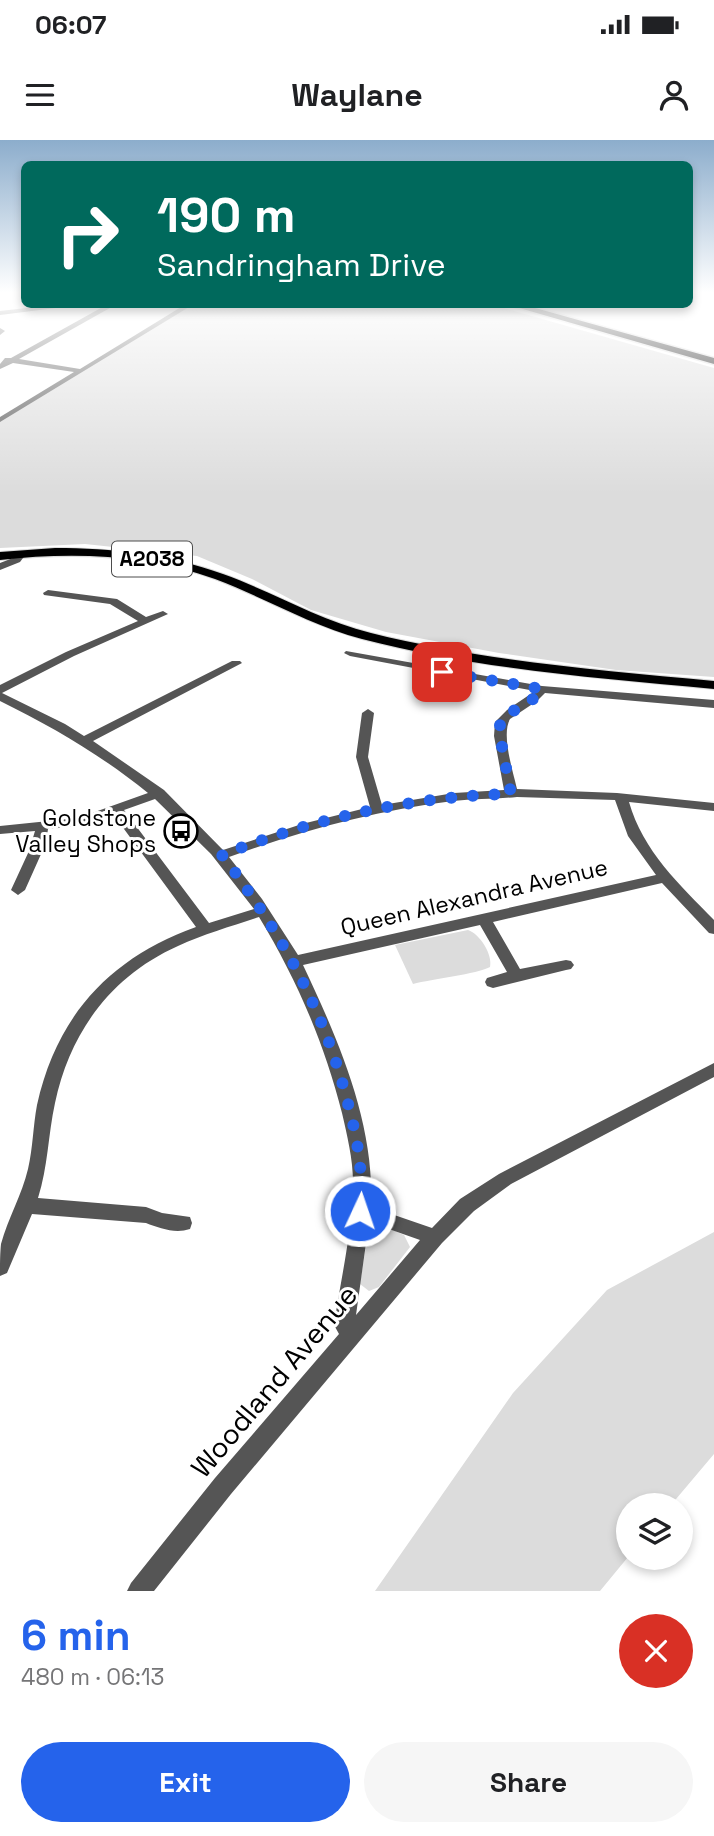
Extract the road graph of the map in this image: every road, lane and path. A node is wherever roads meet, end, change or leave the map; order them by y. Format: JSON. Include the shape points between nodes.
{"nodes":[{"id":1,"x":5,"y":359,"type":"edge"},
{"id":2,"x":14,"y":359,"type":"edge"},
{"id":3,"x":101,"y":359,"type":"edge"},
{"id":4,"x":10,"y":361,"type":"junction"},
{"id":5,"x":0,"y":367,"type":"edge"},
{"id":6,"x":81,"y":371,"type":"junction"},
{"id":7,"x":0,"y":420,"type":"edge"},
{"id":8,"x":21,"y":554,"type":"junction"},
{"id":9,"x":0,"y":556,"type":"edge"},
{"id":10,"x":0,"y":567,"type":"edge"},
{"id":11,"x":48,"y":593,"type":"dead end"},
{"id":12,"x":163,"y":614,"type":"dead end"},
{"id":13,"x":145,"y":621,"type":"junction"},
{"id":14,"x":350,"y":653,"type":"dead end"},
{"id":15,"x":236,"y":663,"type":"dead end"},
{"id":16,"x":714,"y":685,"type":"edge"},
{"id":17,"x":542,"y":689,"type":"junction"},
{"id":18,"x":0,"y":690,"type":"edge"},
{"id":19,"x":0,"y":696,"type":"edge"},
{"id":20,"x":714,"y":704,"type":"edge"},
{"id":21,"x":368,"y":713,"type":"dead end"},
{"id":22,"x":87,"y":739,"type":"junction"},
{"id":23,"x":159,"y":793,"type":"junction"},
{"id":24,"x":511,"y":794,"type":"junction"},
{"id":25,"x":621,"y":798,"type":"junction"},
{"id":26,"x":714,"y":807,"type":"edge"},
{"id":27,"x":117,"y":810,"type":"junction"},
{"id":28,"x":377,"y":810,"type":"junction"},
{"id":29,"x":41,"y":827,"type":"junction"},
{"id":30,"x":0,"y":830,"type":"edge"},
{"id":31,"x":222,"y":855,"type":"junction"},
{"id":32,"x":665,"y":878,"type":"junction"},
{"id":33,"x":18,"y":890,"type":"dead end"},
{"id":34,"x":262,"y":911,"type":"junction"},
{"id":35,"x":483,"y":918,"type":"junction"},
{"id":36,"x":205,"y":929,"type":"junction"},
{"id":37,"x":714,"y":929,"type":"edge"},
{"id":38,"x":292,"y":962,"type":"junction"},
{"id":39,"x":566,"y":965,"type":"dead end"},
{"id":40,"x":516,"y":975,"type":"junction"},
{"id":41,"x":493,"y":982,"type":"dead end"},
{"id":42,"x":714,"y":1069,"type":"edge"},
{"id":43,"x":26,"y":1205,"type":"junction"},
{"id":44,"x":360,"y":1211,"type":"junction"},
{"id":45,"x":183,"y":1223,"type":"dead end"},
{"id":46,"x":435,"y":1237,"type":"junction"},
{"id":47,"x":0,"y":1267,"type":"edge"},
{"id":48,"x":354,"y":1334,"type":"junction"},
{"id":49,"x":139,"y":1591,"type":"edge"}],
"edges":[{"from":1,"to":4,"type":"street"},
{"from":2,"to":4,"type":"street"},
{"from":3,"to":6,"type":"street"},
{"from":4,"to":5,"type":"street"},
{"from":4,"to":6,"type":"street"},
{"from":6,"to":7,"type":"street"},
{"from":8,"to":9,"type":"main road","number":"A2038"},
{"from":8,"to":10,"type":"street"},
{"from":8,"to":16,"type":"main road","number":"A2038","via":[[91,552],[163,561],[222,578],[331,626],[408,646],[588,673]]},
{"from":11,"to":13,"type":"street","via":[[113,601]]},
{"from":12,"to":13,"type":"street"},
{"from":13,"to":18,"type":"street"},
{"from":14,"to":17,"type":"street"},
{"from":15,"to":22,"type":"street"},
{"from":17,"to":20,"type":"street"},
{"from":17,"to":24,"type":"street","via":[[500,722]]},
{"from":19,"to":22,"type":"street"},
{"from":21,"to":28,"type":"street","via":[[362,757]]},
{"from":22,"to":23,"type":"street"},
{"from":23,"to":27,"type":"street"},
{"from":23,"to":31,"type":"street"},
{"from":24,"to":25,"type":"street"},
{"from":24,"to":28,"type":"street","via":[[452,797]]},
{"from":25,"to":26,"type":"street"},
{"from":25,"to":32,"type":"street","via":[[636,837]]},
{"from":27,"to":29,"type":"street","via":[[80,822]]},
{"from":27,"to":36,"type":"street"},
{"from":28,"to":31,"type":"street","via":[[268,838]]},
{"from":29,"to":30,"type":"street"},
{"from":29,"to":33,"type":"street"},
{"from":31,"to":34,"type":"street"},
{"from":32,"to":35,"type":"street","name":"Queen Alexandra Avenue"},
{"from":32,"to":37,"type":"street"},
{"from":34,"to":36,"type":"street"},
{"from":34,"to":38,"type":"street"},
{"from":35,"to":38,"type":"street","name":"Queen Alexandra Avenue"},
{"from":35,"to":40,"type":"street"},
{"from":36,"to":43,"type":"street","via":[[130,967],[89,1004],[68,1034],[46,1105],[36,1176]]},
{"from":38,"to":44,"type":"street","via":[[318,1010],[343,1084],[360,1167]]},
{"from":39,"to":40,"type":"street"},
{"from":40,"to":41,"type":"street"},
{"from":42,"to":46,"type":"street","name":"Woodland Avenue","via":[[505,1179],[467,1205]]},
{"from":43,"to":45,"type":"street","via":[[146,1215]]},
{"from":43,"to":47,"type":"street"},
{"from":44,"to":46,"type":"street"},
{"from":44,"to":48,"type":"street","via":[[344,1325]]},
{"from":46,"to":48,"type":"street","name":"Woodland Avenue"},
{"from":48,"to":49,"type":"street","name":"Woodland Avenue"}]}
